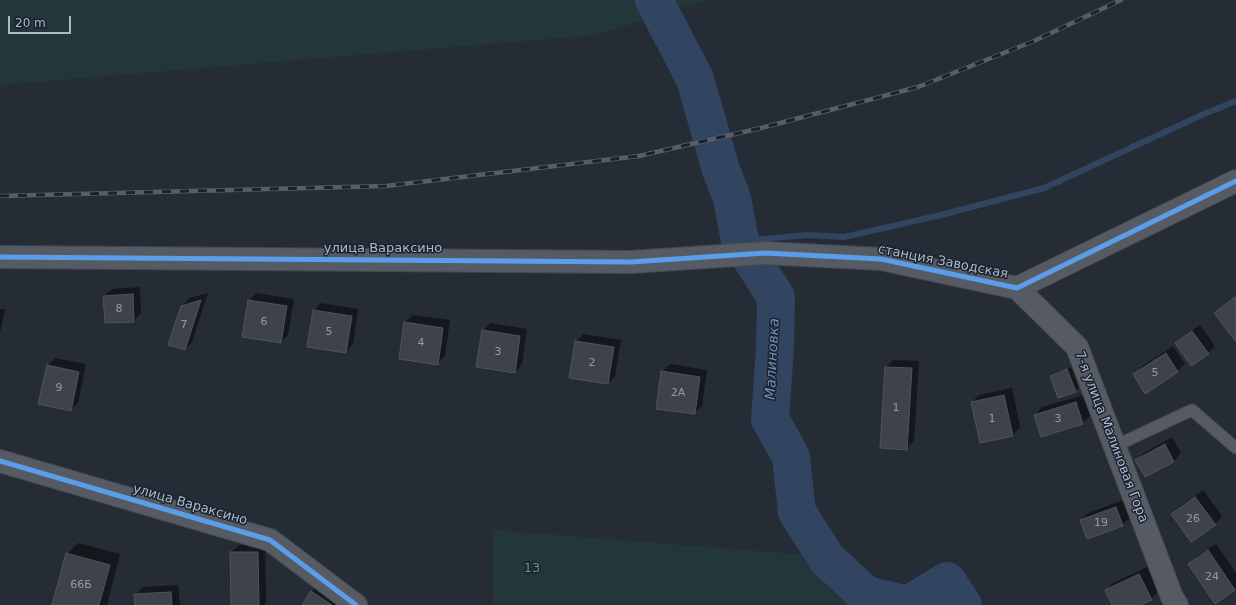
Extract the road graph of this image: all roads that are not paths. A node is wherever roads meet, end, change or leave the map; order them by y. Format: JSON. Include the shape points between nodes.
{"nodes":[{"id":1,"x":1236,"y":181,"type":"edge"},
{"id":2,"x":765,"y":252,"type":"joint"},
{"id":3,"x":0,"y":257,"type":"edge"},
{"id":4,"x":1017,"y":288,"type":"junction"},
{"id":5,"x":1115,"y":446,"type":"junction"},
{"id":6,"x":1236,"y":448,"type":"edge"},
{"id":7,"x":0,"y":461,"type":"edge"},
{"id":8,"x":356,"y":605,"type":"edge"},
{"id":9,"x":1177,"y":605,"type":"edge"}],
"edges":[{"from":1,"to":4,"type":"street","name":"станция Заводская"},
{"from":2,"to":3,"type":"street","name":"улица Вараксино","via":[[631,262]]},
{"from":2,"to":4,"type":"street","name":"станция Заводская","via":[[881,259]]},
{"from":4,"to":5,"type":"street","name":"7-я улица Малиновая Гора","via":[[1078,347]]},
{"from":5,"to":6,"type":"lane","via":[[1192,410]]},
{"from":5,"to":9,"type":"street","name":"7-я улица Малиновая Гора"},
{"from":7,"to":8,"type":"street","name":"улица Вараксино","via":[[270,540]]}]}
